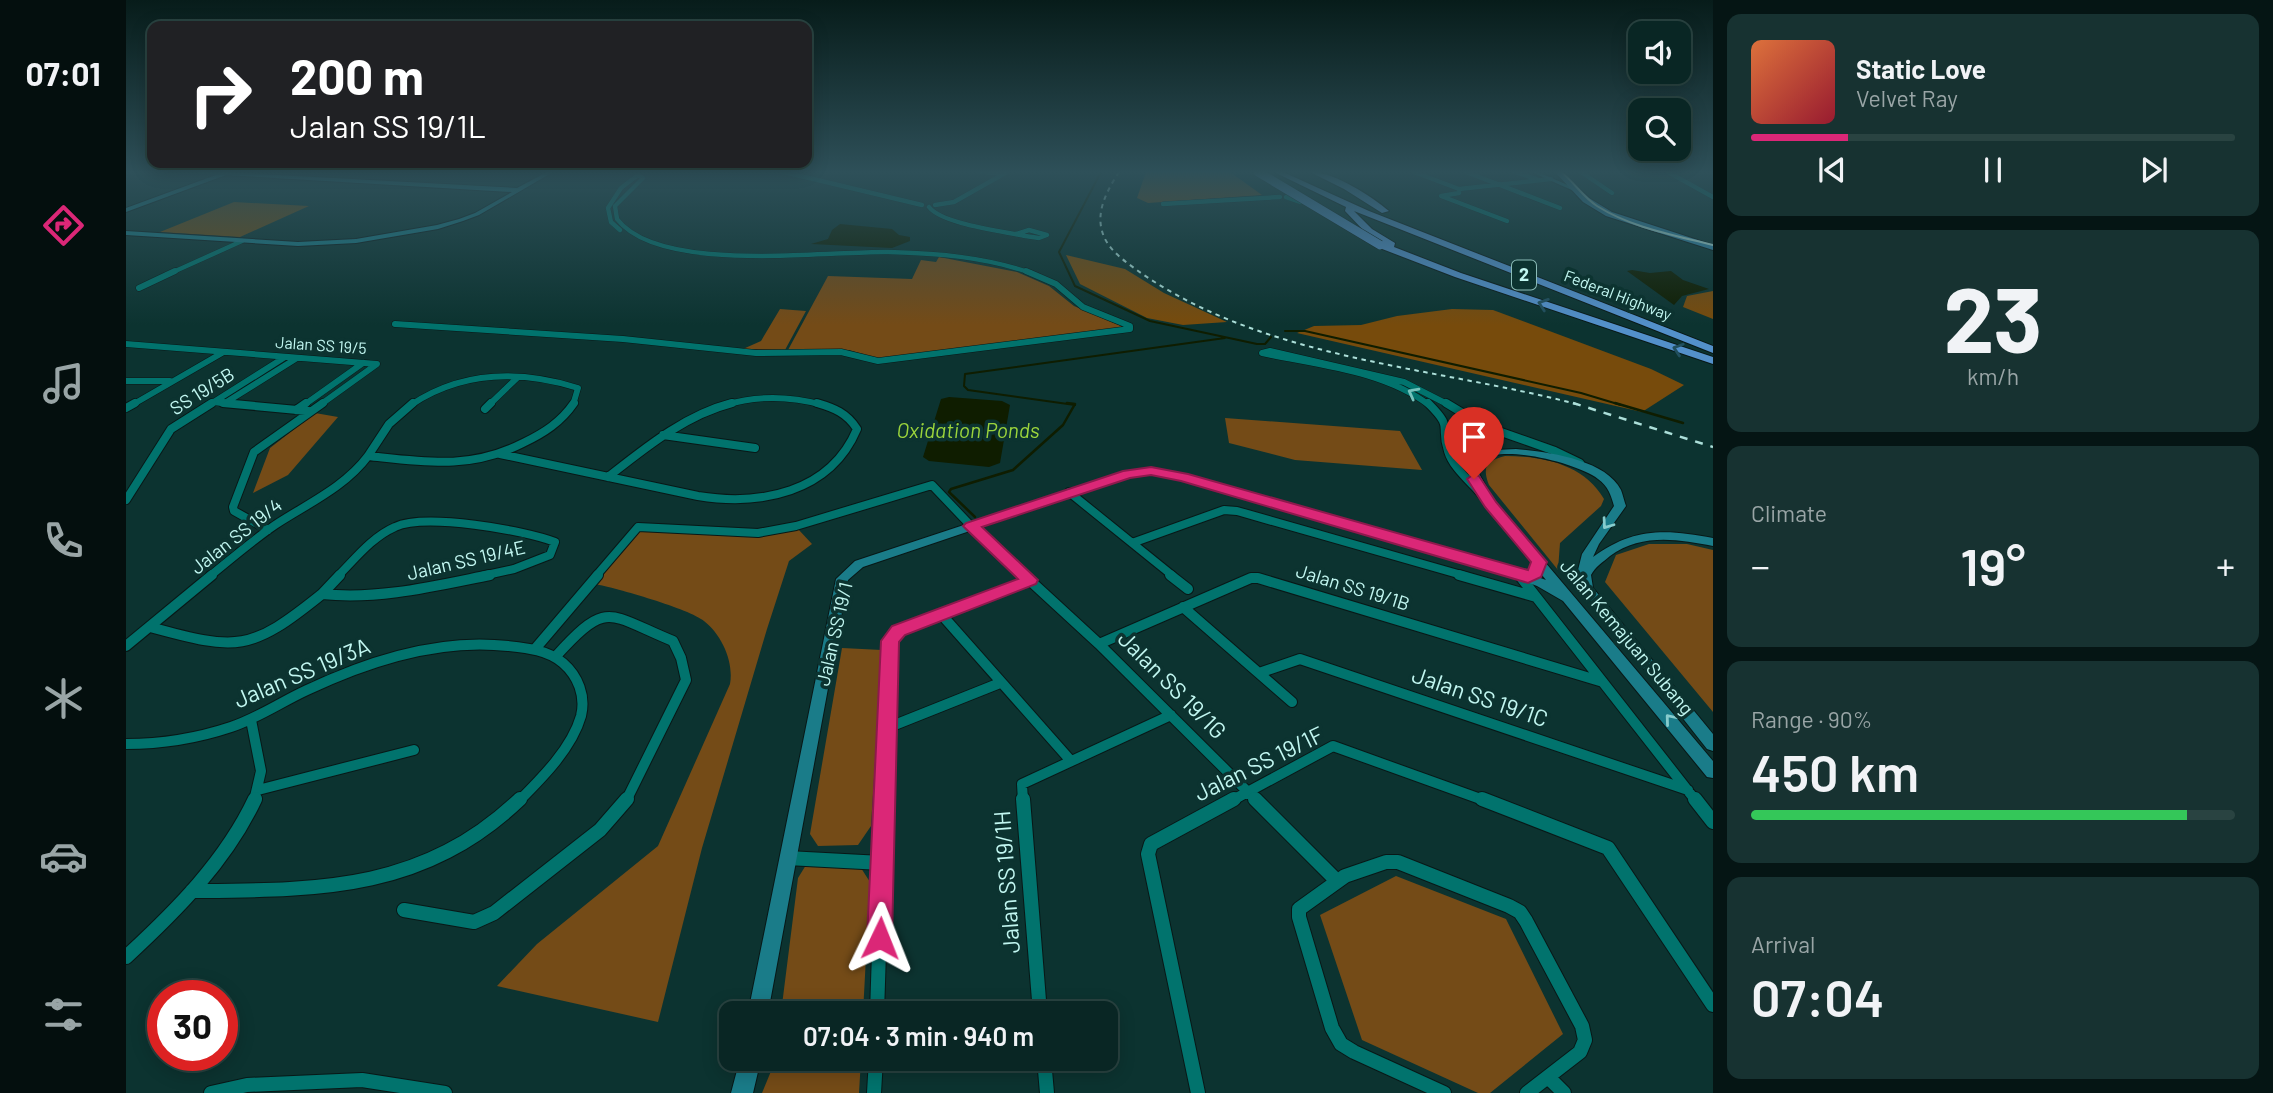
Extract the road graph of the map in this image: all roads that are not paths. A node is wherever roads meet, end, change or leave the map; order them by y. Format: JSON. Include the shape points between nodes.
{"nodes":[{"id":1,"x":446,"y":223,"type":"edge"},
{"id":2,"x":612,"y":223,"type":"edge"},
{"id":3,"x":620,"y":223,"type":"edge"},
{"id":4,"x":968,"y":223,"type":"edge"},
{"id":5,"x":1339,"y":223,"type":"edge"},
{"id":6,"x":1344,"y":223,"type":"edge"},
{"id":7,"x":1363,"y":223,"type":"edge"},
{"id":8,"x":1393,"y":223,"type":"edge"},
{"id":9,"x":1402,"y":223,"type":"edge"},
{"id":10,"x":1416,"y":223,"type":"edge"},
{"id":11,"x":1639,"y":223,"type":"edge"},
{"id":12,"x":1643,"y":223,"type":"edge"},
{"id":13,"x":126,"y":233,"type":"edge"},
{"id":14,"x":1016,"y":234,"type":"junction"},
{"id":15,"x":242,"y":241,"type":"junction"},
{"id":16,"x":1713,"y":245,"type":"edge"},
{"id":17,"x":669,"y":249,"type":"junction"},
{"id":18,"x":1396,"y":251,"type":"junction"},
{"id":19,"x":1458,"y":275,"type":"junction"},
{"id":20,"x":139,"y":288,"type":"dead end"},
{"id":21,"x":395,"y":324,"type":"dead end"},
{"id":22,"x":1678,"y":329,"type":"junction"},
{"id":23,"x":1713,"y":343,"type":"edge"},
{"id":24,"x":126,"y":344,"type":"edge"},
{"id":25,"x":1713,"y":350,"type":"edge"},
{"id":26,"x":224,"y":352,"type":"junction"},
{"id":27,"x":1259,"y":355,"type":"dead end"},
{"id":28,"x":286,"y":357,"type":"junction"},
{"id":29,"x":297,"y":358,"type":"junction"},
{"id":30,"x":1713,"y":360,"type":"edge"},
{"id":31,"x":363,"y":363,"type":"junction"},
{"id":32,"x":1337,"y":368,"type":"junction"},
{"id":33,"x":518,"y":377,"type":"junction"},
{"id":34,"x":126,"y":381,"type":"edge"},
{"id":35,"x":173,"y":381,"type":"junction"},
{"id":36,"x":213,"y":402,"type":"junction"},
{"id":37,"x":225,"y":403,"type":"junction"},
{"id":38,"x":126,"y":408,"type":"edge"},
{"id":39,"x":485,"y":409,"type":"dead end"},
{"id":40,"x":296,"y":410,"type":"junction"},
{"id":41,"x":308,"y":411,"type":"junction"},
{"id":42,"x":663,"y":435,"type":"junction"},
{"id":43,"x":755,"y":448,"type":"dead end"},
{"id":44,"x":500,"y":453,"type":"junction"},
{"id":45,"x":368,"y":456,"type":"junction"},
{"id":46,"x":1590,"y":471,"type":"junction"},
{"id":47,"x":608,"y":477,"type":"junction"},
{"id":48,"x":1069,"y":492,"type":"junction"},
{"id":49,"x":126,"y":500,"type":"edge"},
{"id":50,"x":1490,"y":504,"type":"junction"},
{"id":51,"x":971,"y":526,"type":"junction"},
{"id":52,"x":268,"y":530,"type":"junction"},
{"id":53,"x":1713,"y":542,"type":"edge"},
{"id":54,"x":1132,"y":543,"type":"junction"},
{"id":55,"x":1539,"y":562,"type":"junction"},
{"id":56,"x":1583,"y":574,"type":"junction"},
{"id":57,"x":1523,"y":576,"type":"junction"},
{"id":58,"x":1030,"y":580,"type":"junction"},
{"id":59,"x":1188,"y":589,"type":"dead end"},
{"id":60,"x":321,"y":594,"type":"junction"},
{"id":61,"x":1536,"y":597,"type":"junction"},
{"id":62,"x":1570,"y":598,"type":"junction"},
{"id":63,"x":1183,"y":607,"type":"junction"},
{"id":64,"x":941,"y":614,"type":"junction"},
{"id":65,"x":150,"y":626,"type":"junction"},
{"id":66,"x":1099,"y":644,"type":"junction"},
{"id":67,"x":126,"y":646,"type":"edge"},
{"id":68,"x":535,"y":649,"type":"junction"},
{"id":69,"x":556,"y":656,"type":"junction"},
{"id":70,"x":1259,"y":673,"type":"junction"},
{"id":71,"x":1603,"y":682,"type":"junction"},
{"id":72,"x":1000,"y":683,"type":"junction"},
{"id":73,"x":1292,"y":702,"type":"dead end"},
{"id":74,"x":1171,"y":715,"type":"junction"},
{"id":75,"x":251,"y":720,"type":"junction"},
{"id":76,"x":887,"y":728,"type":"junction"},
{"id":77,"x":126,"y":744,"type":"edge"},
{"id":78,"x":1713,"y":745,"type":"edge"},
{"id":79,"x":414,"y":750,"type":"dead end"},
{"id":80,"x":1071,"y":761,"type":"junction"},
{"id":81,"x":1713,"y":772,"type":"edge"},
{"id":82,"x":258,"y":790,"type":"junction"},
{"id":83,"x":1246,"y":790,"type":"junction"},
{"id":84,"x":1688,"y":790,"type":"junction"},
{"id":85,"x":1713,"y":822,"type":"edge"},
{"id":86,"x":787,"y":858,"type":"junction"},
{"id":87,"x":882,"y":863,"type":"junction"},
{"id":88,"x":1337,"y":881,"type":"junction"},
{"id":89,"x":192,"y":891,"type":"junction"},
{"id":90,"x":404,"y":910,"type":"dead end"},
{"id":91,"x":126,"y":957,"type":"edge"},
{"id":92,"x":760,"y":1001,"type":"edge"},
{"id":93,"x":877,"y":1001,"type":"edge"},
{"id":94,"x":1039,"y":1001,"type":"edge"},
{"id":95,"x":1713,"y":1005,"type":"edge"},
{"id":96,"x":747,"y":1071,"type":"edge"},
{"id":97,"x":875,"y":1071,"type":"edge"},
{"id":98,"x":1045,"y":1071,"type":"edge"},
{"id":99,"x":1548,"y":1077,"type":"junction"},
{"id":100,"x":211,"y":1093,"type":"edge"},
{"id":101,"x":445,"y":1093,"type":"edge"},
{"id":102,"x":742,"y":1093,"type":"edge"},
{"id":103,"x":874,"y":1093,"type":"edge"},
{"id":104,"x":1046,"y":1093,"type":"edge"},
{"id":105,"x":1198,"y":1093,"type":"edge"},
{"id":106,"x":1444,"y":1093,"type":"edge"},
{"id":107,"x":1527,"y":1093,"type":"edge"},
{"id":108,"x":1564,"y":1093,"type":"edge"}],
"edges":[{"from":1,"to":15,"type":"street","via":[[332,244]]},
{"from":2,"to":17,"type":"street"},
{"from":3,"to":17,"type":"street"},
{"from":4,"to":14,"type":"street"},
{"from":5,"to":18,"type":"street"},
{"from":6,"to":18,"type":"highway","bridge":true},
{"from":7,"to":19,"type":"highway","via":[[1376,236]]},
{"from":8,"to":25,"type":"highway","name":"Federal Highway","number":"2"},
{"from":9,"to":22,"type":"highway","name":"Federal Highway","number":"2"},
{"from":10,"to":22,"type":"highway","via":[[1663,318]]},
{"from":11,"to":16,"type":"main road"},
{"from":12,"to":16,"type":"main road"},
{"from":13,"to":15,"type":"street"},
{"from":14,"to":14,"type":"street","via":[[1040,238],[1047,235],[1029,230]]},
{"from":15,"to":20,"type":"street"},
{"from":17,"to":21,"type":"street","via":[[704,257],[776,259],[928,256],[1013,268],[1049,281],[1078,303],[1131,327],[878,361],[841,352],[756,353]]},
{"from":18,"to":19,"type":"highway"},
{"from":30,"to":19,"type":"highway","one_way":true},
{"from":22,"to":23,"type":"highway","name":"Federal Highway","number":"2"},
{"from":24,"to":26,"type":"street","name":"Jalan SS 19/5"},
{"from":26,"to":28,"type":"street","name":"Jalan SS 19/5"},
{"from":26,"to":35,"type":"street","name":"SS 19/5B"},
{"from":27,"to":32,"type":"street"},
{"from":28,"to":29,"type":"street","name":"Jalan SS 19/5"},
{"from":28,"to":36,"type":"street","name":"SS 19/5B"},
{"from":29,"to":31,"type":"street","name":"Jalan SS 19/5"},
{"from":29,"to":37,"type":"street"},
{"from":31,"to":40,"type":"street"},
{"from":31,"to":41,"type":"street","name":"Jalan SS 19/5","via":[[377,364]]},
{"from":32,"to":46,"type":"street","via":[[1404,382],[1483,426],[1569,457]]},
{"from":50,"to":32,"type":"street","one_way":true,"via":[[1448,453],[1448,429],[1423,398],[1397,385]]},
{"from":33,"to":39,"type":"street"},
{"from":33,"to":44,"type":"street","name":"Jalan SS 19/4","via":[[562,382],[578,388],[578,397],[550,429]]},
{"from":33,"to":45,"type":"street","name":"Jalan SS 19/4","via":[[480,376],[419,400],[395,417]]},
{"from":34,"to":35,"type":"street"},
{"from":35,"to":38,"type":"street","name":"SS 19/5B"},
{"from":36,"to":37,"type":"street"},
{"from":36,"to":49,"type":"street","name":"SS 19/5B","via":[[172,429]]},
{"from":37,"to":40,"type":"street"},
{"from":40,"to":41,"type":"street"},
{"from":41,"to":52,"type":"street","name":"Jalan SS 19/5","via":[[254,452],[233,507]]},
{"from":42,"to":43,"type":"street"},
{"from":42,"to":47,"type":"street"},
{"from":42,"to":47,"type":"street","via":[[705,410],[772,396],[828,405],[849,416],[857,429],[853,446],[839,461],[815,481],[789,491],[726,499]]},
{"from":44,"to":45,"type":"street","name":"Jalan SS 19/4","via":[[468,462]]},
{"from":44,"to":47,"type":"street"},
{"from":45,"to":52,"type":"street","name":"Jalan SS 19/4","via":[[319,498]]},
{"from":46,"to":50,"type":"street","name":"Jalan Kemajuan Subang","via":[[1568,460],[1532,452],[1486,454],[1470,468]]},
{"from":46,"to":56,"type":"street","name":"Jalan Kemajuan Subang","one_way":true,"via":[[1616,492],[1620,506],[1590,548]]},
{"from":48,"to":51,"type":"street","name":"Jalan SS 19/1"},
{"from":48,"to":54,"type":"street"},
{"from":48,"to":57,"type":"street","name":"Jalan SS 19/1","via":[[1138,472],[1166,472]]},
{"from":50,"to":55,"type":"street","name":"Jalan Kemajuan Subang"},
{"from":51,"to":58,"type":"street","name":"Jalan SS 19/1G"},
{"from":51,"to":68,"type":"street","name":"Jalan SS 19/1G","via":[[929,485],[796,526],[758,533],[638,527]]},
{"from":51,"to":86,"type":"street","name":"Jalan SS 19/1","via":[[859,564],[842,579]]},
{"from":52,"to":65,"type":"street","name":"Jalan SS 19/4"},
{"from":53,"to":56,"type":"street","via":[[1659,536],[1625,541],[1602,554]]},
{"from":54,"to":59,"type":"street"},
{"from":54,"to":61,"type":"street","via":[[1224,510],[1237,511]]},
{"from":55,"to":57,"type":"street","via":[[1538,570]]},
{"from":55,"to":62,"type":"street","name":"Jalan Kemajuan Subang"},
{"from":56,"to":78,"type":"street","name":"Jalan Kemajuan Subang","via":[[1587,589],[1604,612]]},
{"from":57,"to":61,"type":"street"},
{"from":57,"to":62,"type":"street","name":"Jalan SS 19/1"},
{"from":58,"to":64,"type":"street"},
{"from":58,"to":66,"type":"street","name":"Jalan SS 19/1G"},
{"from":60,"to":60,"type":"street","name":"Jalan SS 19/4E","via":[[380,596],[504,572],[550,555],[555,542],[534,534],[440,522],[405,523],[374,541]]},
{"from":60,"to":65,"type":"street","name":"Jalan SS 19/4E","via":[[276,631],[254,641],[199,640]]},
{"from":61,"to":71,"type":"street"},
{"from":81,"to":62,"type":"street","name":"Jalan Kemajuan Subang","one_way":true},
{"from":63,"to":66,"type":"street","name":"Jalan SS 19/1B"},
{"from":63,"to":70,"type":"street"},
{"from":63,"to":71,"type":"street","name":"Jalan SS 19/1B","via":[[1251,578],[1266,579]]},
{"from":64,"to":72,"type":"street"},
{"from":64,"to":76,"type":"street","via":[[898,630],[890,641]]},
{"from":65,"to":67,"type":"street","name":"Jalan SS 19/4"},
{"from":66,"to":74,"type":"street","name":"Jalan SS 19/1G"},
{"from":68,"to":69,"type":"street","name":"Jalan SS 19/3A"},
{"from":68,"to":75,"type":"street","name":"Jalan SS 19/3A","via":[[479,644],[393,657],[304,691]]},
{"from":69,"to":89,"type":"street","via":[[580,685],[584,702],[580,724],[534,789],[444,853],[389,876],[322,888]]},
{"from":69,"to":90,"type":"street","via":[[584,625],[610,615],[673,641],[686,680],[628,798],[600,830],[494,913],[474,922]]},
{"from":70,"to":73,"type":"street"},
{"from":70,"to":84,"type":"street","name":"Jalan SS 19/1C","via":[[1300,659]]},
{"from":71,"to":84,"type":"street"},
{"from":72,"to":76,"type":"street"},
{"from":72,"to":80,"type":"street"},
{"from":74,"to":80,"type":"street","name":"Jalan SS 19/1H"},
{"from":74,"to":83,"type":"street","name":"Jalan SS 19/1G"},
{"from":75,"to":77,"type":"street","name":"Jalan SS 19/3A","via":[[164,744]]},
{"from":75,"to":82,"type":"street","via":[[261,765]]},
{"from":76,"to":87,"type":"street"},
{"from":79,"to":82,"type":"street"},
{"from":80,"to":94,"type":"street","name":"Jalan SS 19/1H","via":[[1023,785]]},
{"from":82,"to":89,"type":"street","via":[[236,833]]},
{"from":83,"to":88,"type":"street","name":"Jalan SS 19/1G"},
{"from":83,"to":95,"type":"street","name":"Jalan SS 19/1F","via":[[1332,746],[1339,747],[1608,848]]},
{"from":83,"to":105,"type":"street","name":"Jalan SS 19/1F","via":[[1151,844],[1148,854]]},
{"from":84,"to":85,"type":"street"},
{"from":86,"to":87,"type":"street"},
{"from":86,"to":92,"type":"street","name":"Jalan SS 19/1"},
{"from":87,"to":93,"type":"street"},
{"from":88,"to":99,"type":"street","via":[[1385,860],[1398,862],[1520,912],[1582,1026],[1585,1040],[1580,1052]]},
{"from":88,"to":106,"type":"street","via":[[1299,909],[1332,1028],[1341,1044],[1354,1052]]},
{"from":89,"to":91,"type":"street"},
{"from":96,"to":102,"type":"street"},
{"from":97,"to":103,"type":"street"},
{"from":98,"to":104,"type":"street"},
{"from":99,"to":107,"type":"street"},
{"from":99,"to":108,"type":"street"},
{"from":100,"to":101,"type":"street","via":[[247,1085],[362,1080]]}]}
